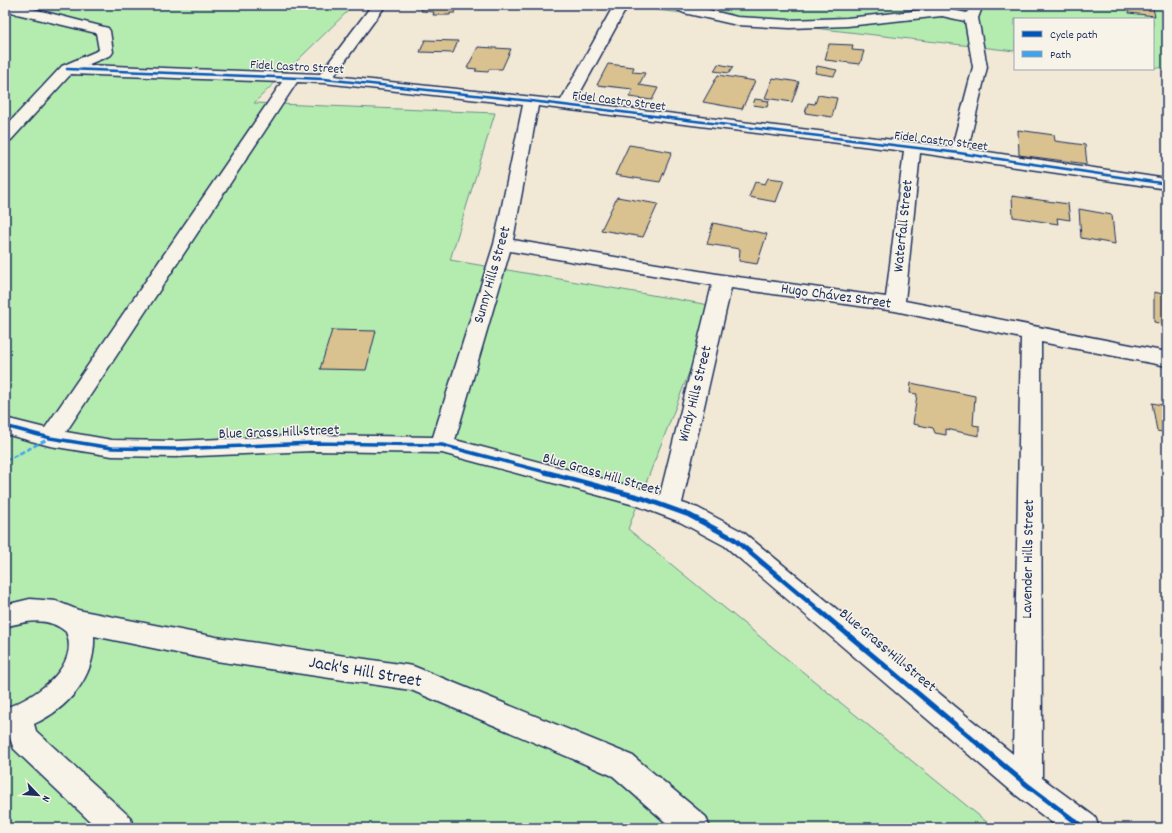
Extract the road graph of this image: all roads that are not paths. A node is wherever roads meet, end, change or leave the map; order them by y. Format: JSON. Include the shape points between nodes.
{"nodes":[{"id":1,"x":5,"y":5,"type":"edge"},
{"id":2,"x":379,"y":5,"type":"edge"},
{"id":3,"x":621,"y":5,"type":"edge"},
{"id":4,"x":679,"y":5,"type":"edge"},
{"id":5,"x":978,"y":5,"type":"edge"},
{"id":6,"x":971,"y":18,"type":"junction"},
{"id":7,"x":67,"y":69,"type":"junction"},
{"id":8,"x":293,"y":77,"type":"junction"},
{"id":9,"x":324,"y":79,"type":"junction"},
{"id":10,"x":531,"y":101,"type":"junction"},
{"id":11,"x":565,"y":106,"type":"junction"},
{"id":12,"x":5,"y":137,"type":"edge"},
{"id":13,"x":912,"y":148,"type":"junction"},
{"id":14,"x":959,"y":153,"type":"junction"},
{"id":15,"x":1167,"y":184,"type":"edge"},
{"id":16,"x":504,"y":244,"type":"junction"},
{"id":17,"x":724,"y":281,"type":"junction"},
{"id":18,"x":895,"y":305,"type":"junction"},
{"id":19,"x":1031,"y":333,"type":"junction"},
{"id":20,"x":1167,"y":359,"type":"edge"},
{"id":21,"x":5,"y":426,"type":"edge"},
{"id":22,"x":50,"y":438,"type":"junction"},
{"id":23,"x":442,"y":445,"type":"junction"},
{"id":24,"x":669,"y":507,"type":"junction"},
{"id":25,"x":5,"y":616,"type":"edge"},
{"id":26,"x":72,"y":620,"type":"junction"},
{"id":27,"x":11,"y":719,"type":"edge"},
{"id":28,"x":1027,"y":785,"type":"junction"},
{"id":29,"x":119,"y":828,"type":"edge"},
{"id":30,"x":695,"y":828,"type":"edge"},
{"id":31,"x":1084,"y":828,"type":"edge"}],
"edges":[{"from":1,"to":7,"type":"street","via":[[103,31],[106,52]]},
{"from":2,"to":9,"type":"street"},
{"from":3,"to":11,"type":"street"},
{"from":4,"to":6,"type":"street","via":[[689,10],[737,21],[790,24],[846,22],[942,12]]},
{"from":5,"to":6,"type":"street"},
{"from":6,"to":14,"type":"street","via":[[980,67]]},
{"from":7,"to":8,"type":"street","name":"Fidel Castro Street"},
{"from":7,"to":12,"type":"street"},
{"from":8,"to":9,"type":"street","name":"Fidel Castro Street"},
{"from":8,"to":22,"type":"street"},
{"from":9,"to":10,"type":"street","name":"Fidel Castro Street"},
{"from":10,"to":11,"type":"street","name":"Fidel Castro Street"},
{"from":10,"to":16,"type":"street","name":"Sunny Hills Street"},
{"from":11,"to":13,"type":"street","name":"Fidel Castro Street"},
{"from":13,"to":14,"type":"street","name":"Fidel Castro Street"},
{"from":13,"to":18,"type":"street","name":"Waterfall Street"},
{"from":14,"to":15,"type":"street","name":"Fidel Castro Street"},
{"from":16,"to":17,"type":"street","name":"Hugo Chávez Street"},
{"from":16,"to":23,"type":"street","name":"Sunny Hills Street"},
{"from":17,"to":18,"type":"street","name":"Hugo Chávez Street"},
{"from":17,"to":24,"type":"street","name":"Windy Hills Street"},
{"from":18,"to":19,"type":"street","name":"Hugo Chávez Street"},
{"from":19,"to":20,"type":"street","name":"Hugo Chávez Street"},
{"from":19,"to":28,"type":"street","name":"Lavender Hills Street"},
{"from":21,"to":22,"type":"street","name":"Blue Grass Hill Street"},
{"from":22,"to":23,"type":"street","name":"Blue Grass Hill Street","via":[[112,448],[175,449],[312,443]]},
{"from":23,"to":24,"type":"street","name":"Blue Grass Hill Street"},
{"from":24,"to":28,"type":"street","name":"Blue Grass Hill Street","via":[[690,514],[734,539]]},
{"from":25,"to":26,"type":"street","name":"Jack's Hill Street","via":[[38,609],[57,611]]},
{"from":26,"to":27,"type":"street","via":[[81,633],[81,651],[75,670],[61,689],[41,706]]},
{"from":26,"to":30,"type":"street","name":"Jack's Hill Street","via":[[216,649],[413,678],[622,766]]},
{"from":27,"to":29,"type":"street","via":[[24,739]]},
{"from":28,"to":31,"type":"street","name":"Blue Grass Hill Street"}]}
